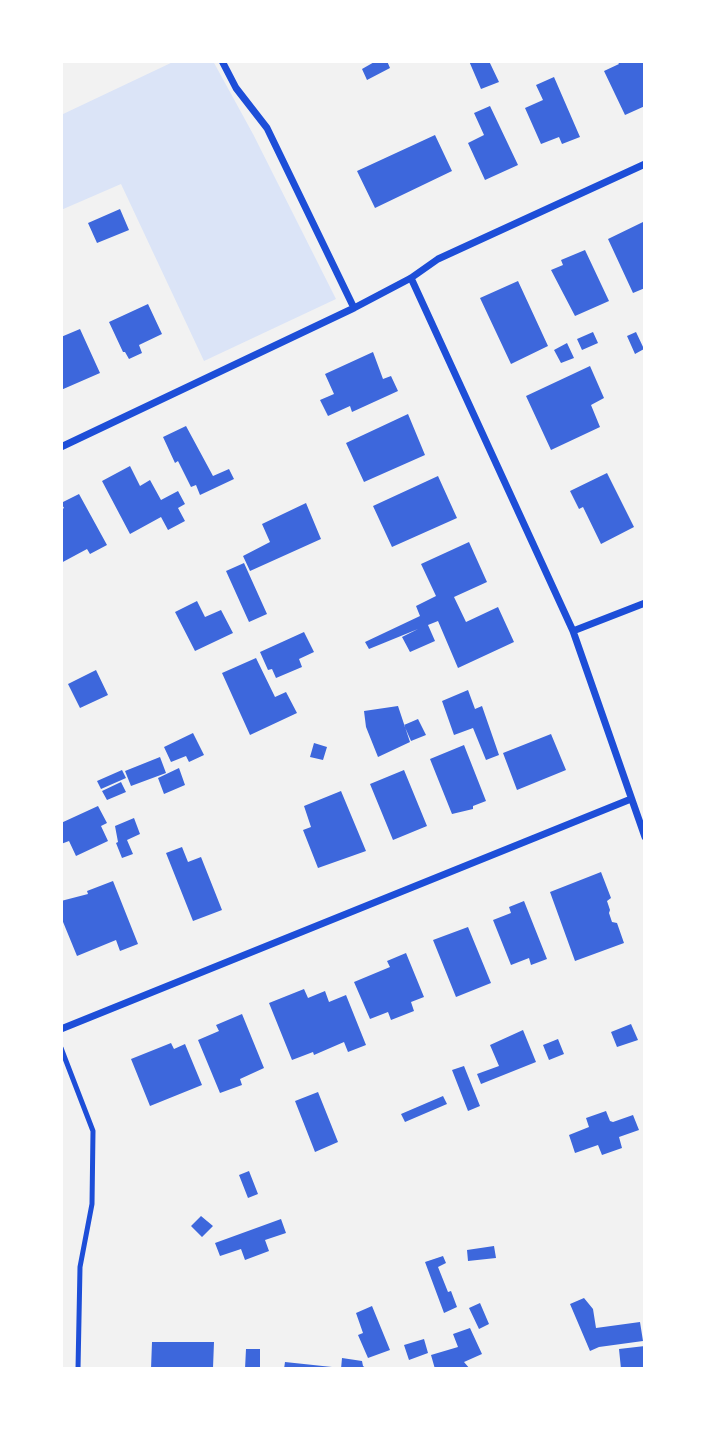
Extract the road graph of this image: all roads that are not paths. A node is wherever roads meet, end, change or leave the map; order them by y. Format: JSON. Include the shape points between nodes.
{"nodes":[{"id":1,"x":222,"y":61,"type":"edge"},
{"id":2,"x":645,"y":164,"type":"edge"},
{"id":3,"x":411,"y":278,"type":"junction"},
{"id":4,"x":354,"y":309,"type":"junction"},
{"id":5,"x":61,"y":447,"type":"edge"},
{"id":6,"x":645,"y":603,"type":"edge"},
{"id":7,"x":573,"y":631,"type":"junction"},
{"id":8,"x":631,"y":799,"type":"junction"},
{"id":9,"x":645,"y":837,"type":"edge"},
{"id":10,"x":61,"y":1029,"type":"edge"},
{"id":11,"x":61,"y":1048,"type":"edge"},
{"id":12,"x":78,"y":1369,"type":"edge"}],
"edges":[{"from":1,"to":4,"type":"street","via":[[267,128]]},
{"from":2,"to":3,"type":"street","via":[[438,259]]},
{"from":3,"to":4,"type":"street"},
{"from":3,"to":7,"type":"street"},
{"from":4,"to":5,"type":"street"},
{"from":6,"to":7,"type":"street"},
{"from":7,"to":8,"type":"street"},
{"from":8,"to":9,"type":"street"},
{"from":8,"to":10,"type":"street"},
{"from":11,"to":12,"type":"lane","via":[[93,1131],[92,1204],[80,1267]]}]}
